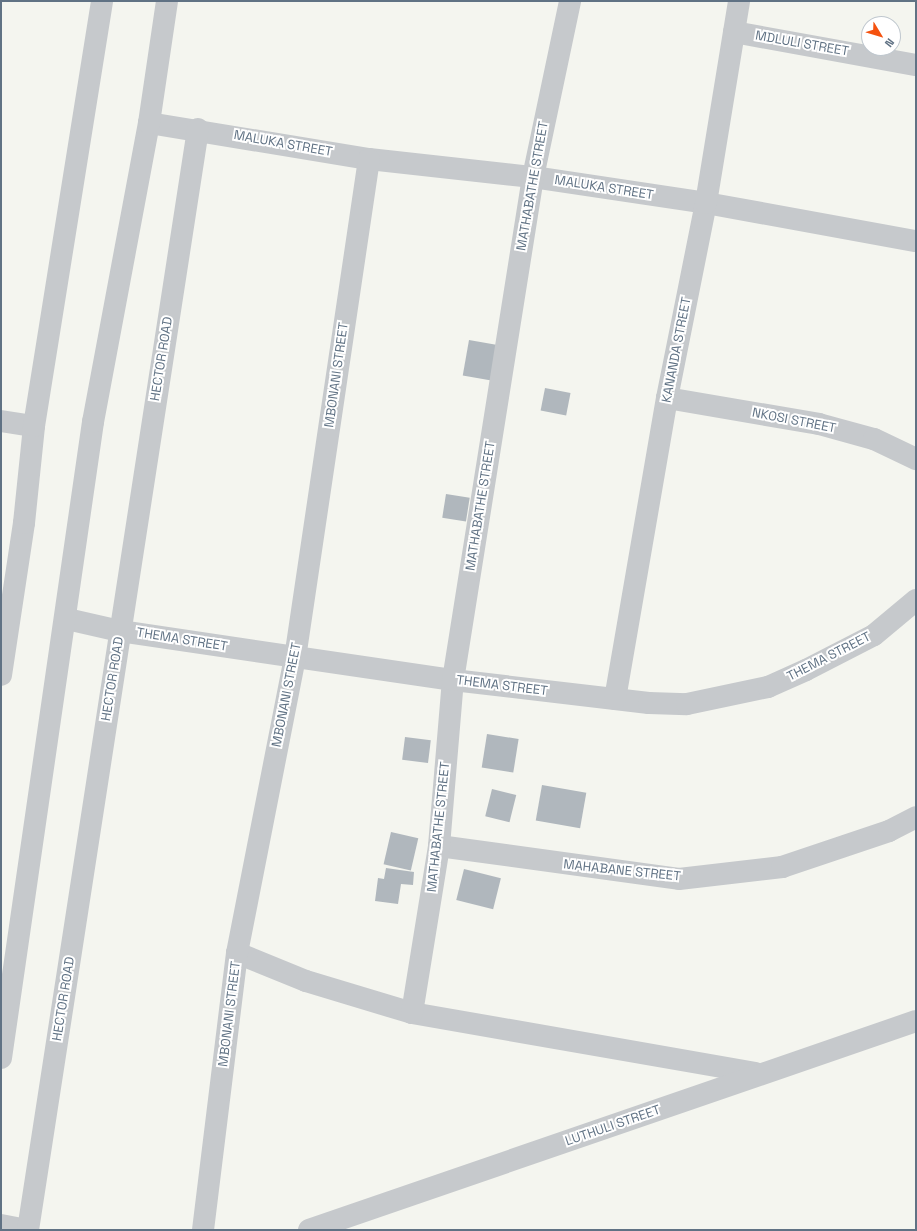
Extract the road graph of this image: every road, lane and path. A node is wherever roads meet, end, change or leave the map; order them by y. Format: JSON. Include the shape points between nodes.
{"nodes":[{"id":1,"x":102,"y":1,"type":"edge"},
{"id":2,"x":167,"y":1,"type":"edge"},
{"id":3,"x":570,"y":1,"type":"edge"},
{"id":4,"x":739,"y":1,"type":"edge"},
{"id":5,"x":734,"y":32,"type":"junction"},
{"id":6,"x":916,"y":65,"type":"edge"},
{"id":7,"x":148,"y":123,"type":"junction"},
{"id":8,"x":198,"y":129,"type":"junction"},
{"id":9,"x":369,"y":159,"type":"junction"},
{"id":10,"x":533,"y":177,"type":"junction"},
{"id":11,"x":706,"y":203,"type":"junction"},
{"id":12,"x":916,"y":241,"type":"edge"},
{"id":13,"x":667,"y":398,"type":"junction"},
{"id":14,"x":1,"y":421,"type":"edge"},
{"id":15,"x":34,"y":426,"type":"junction"},
{"id":16,"x":916,"y":459,"type":"edge"},
{"id":17,"x":916,"y":600,"type":"edge"},
{"id":18,"x":67,"y":619,"type":"junction"},
{"id":19,"x":120,"y":631,"type":"junction"},
{"id":20,"x":295,"y":658,"type":"junction"},
{"id":21,"x":1,"y":675,"type":"edge"},
{"id":22,"x":453,"y":680,"type":"junction"},
{"id":23,"x":615,"y":699,"type":"junction"},
{"id":24,"x":916,"y":817,"type":"edge"},
{"id":25,"x":439,"y":846,"type":"junction"},
{"id":26,"x":237,"y":953,"type":"junction"},
{"id":27,"x":412,"y":1014,"type":"junction"},
{"id":28,"x":916,"y":1021,"type":"edge"},
{"id":29,"x":1,"y":1058,"type":"edge"},
{"id":30,"x":757,"y":1073,"type":"junction"},
{"id":31,"x":1,"y":1225,"type":"edge"},
{"id":32,"x":27,"y":1230,"type":"edge"},
{"id":33,"x":203,"y":1230,"type":"edge"},
{"id":34,"x":309,"y":1230,"type":"edge"}],
"edges":[{"from":1,"to":15,"type":"street"},
{"from":2,"to":7,"type":"street"},
{"from":3,"to":10,"type":"street","name":"MATHABATHE STREET"},
{"from":4,"to":5,"type":"street","name":"KANANDA STREET"},
{"from":5,"to":6,"type":"street","name":"MDLULI STREET"},
{"from":5,"to":11,"type":"street","name":"KANANDA STREET"},
{"from":7,"to":8,"type":"street","name":"MALUKA STREET"},
{"from":7,"to":18,"type":"street","via":[[93,422]]},
{"from":8,"to":9,"type":"street","name":"MALUKA STREET"},
{"from":8,"to":19,"type":"street","name":"HECTOR ROAD"},
{"from":9,"to":10,"type":"street","name":"MALUKA STREET"},
{"from":9,"to":20,"type":"street","name":"MBONANI STREET"},
{"from":10,"to":11,"type":"street","name":"MALUKA STREET"},
{"from":10,"to":22,"type":"street","name":"MATHABATHE STREET"},
{"from":11,"to":12,"type":"street","name":"MALUKA STREET"},
{"from":11,"to":13,"type":"street","name":"KANANDA STREET"},
{"from":13,"to":16,"type":"street","name":"NKOSI STREET","via":[[819,424],[874,438]]},
{"from":13,"to":23,"type":"street","name":"KANANDA STREET"},
{"from":14,"to":15,"type":"street"},
{"from":15,"to":21,"type":"street","via":[[24,523]]},
{"from":17,"to":23,"type":"street","name":"THEMA STREET","via":[[874,635],[768,687],[687,704]]},
{"from":18,"to":19,"type":"street","name":"THEMA STREET"},
{"from":18,"to":29,"type":"street"},
{"from":19,"to":20,"type":"street","name":"THEMA STREET"},
{"from":19,"to":32,"type":"street","name":"HECTOR ROAD"},
{"from":20,"to":22,"type":"street","name":"THEMA STREET"},
{"from":20,"to":26,"type":"street","name":"MBONANI STREET"},
{"from":22,"to":23,"type":"street","name":"THEMA STREET"},
{"from":22,"to":25,"type":"street","name":"MATHABATHE STREET"},
{"from":24,"to":25,"type":"street","name":"MAHABANE STREET","via":[[889,831],[782,867],[679,879]]},
{"from":25,"to":27,"type":"street","name":"MATHABATHE STREET"},
{"from":26,"to":27,"type":"street","via":[[306,981]]},
{"from":26,"to":33,"type":"street","name":"MBONANI STREET"},
{"from":27,"to":30,"type":"street"},
{"from":28,"to":30,"type":"street","name":"LUTHULI STREET"},
{"from":30,"to":34,"type":"street","name":"LUTHULI STREET","via":[[687,1101]]},
{"from":31,"to":32,"type":"street"}]}
